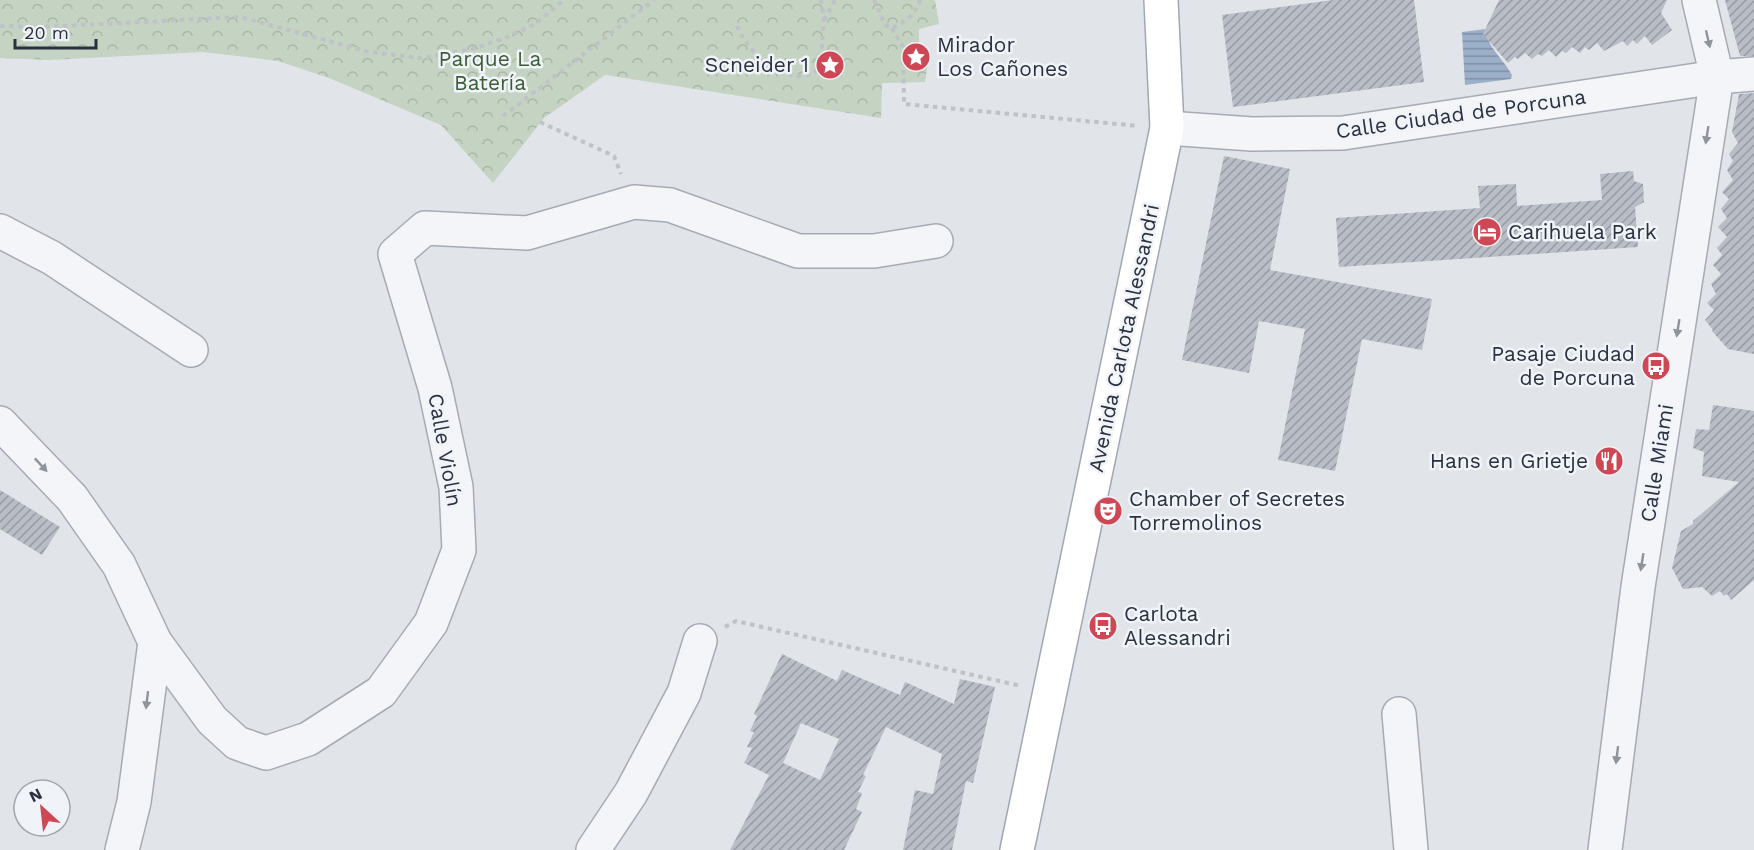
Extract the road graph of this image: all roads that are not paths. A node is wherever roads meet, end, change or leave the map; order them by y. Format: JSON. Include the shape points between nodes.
{"nodes":[{"id":1,"x":1161,"y":0,"type":"edge"},
{"id":2,"x":1699,"y":0,"type":"edge"},
{"id":3,"x":1754,"y":74,"type":"edge"},
{"id":4,"x":1717,"y":77,"type":"junction"},
{"id":5,"x":1167,"y":128,"type":"junction"},
{"id":6,"x":0,"y":231,"type":"edge"},
{"id":7,"x":936,"y":241,"type":"dead end"},
{"id":8,"x":191,"y":350,"type":"dead end"},
{"id":9,"x":0,"y":423,"type":"edge"},
{"id":10,"x":700,"y":641,"type":"road end"},
{"id":11,"x":154,"y":642,"type":"junction"},
{"id":12,"x":1400,"y":714,"type":"dead end"},
{"id":13,"x":122,"y":850,"type":"edge"},
{"id":14,"x":593,"y":850,"type":"edge"},
{"id":15,"x":1017,"y":850,"type":"edge"},
{"id":16,"x":1411,"y":850,"type":"edge"},
{"id":17,"x":1605,"y":850,"type":"edge"}],
"edges":[{"from":1,"to":5,"type":"main road","name":"Avenida Carlota Alessandri"},
{"from":2,"to":4,"type":"street","one_way":true},
{"from":3,"to":4,"type":"street","name":"Calle Ciudad de Porcuna"},
{"from":4,"to":5,"type":"street","name":"Calle Ciudad de Porcuna","via":[[1343,133],[1252,134]]},
{"from":4,"to":17,"type":"street","name":"Calle Miami","one_way":true,"via":[[1638,587]]},
{"from":5,"to":15,"type":"main road","name":"Avenida Carlota Alessandri"},
{"from":6,"to":8,"type":"street","via":[[52,258]]},
{"from":7,"to":11,"type":"street","name":"Calle Violín","via":[[874,251],[798,251],[670,205],[634,202],[527,233],[424,228],[394,254],[435,388],[456,487],[459,550],[431,623],[381,692],[308,739],[266,753],[237,742],[212,720]]},
{"from":9,"to":11,"type":"street","one_way":true,"via":[[78,507],[119,565]]},
{"from":10,"to":14,"type":"street","via":[[684,693],[631,794]]},
{"from":11,"to":13,"type":"street","one_way":true,"via":[[134,802]]},
{"from":12,"to":16,"type":"street"}]}
